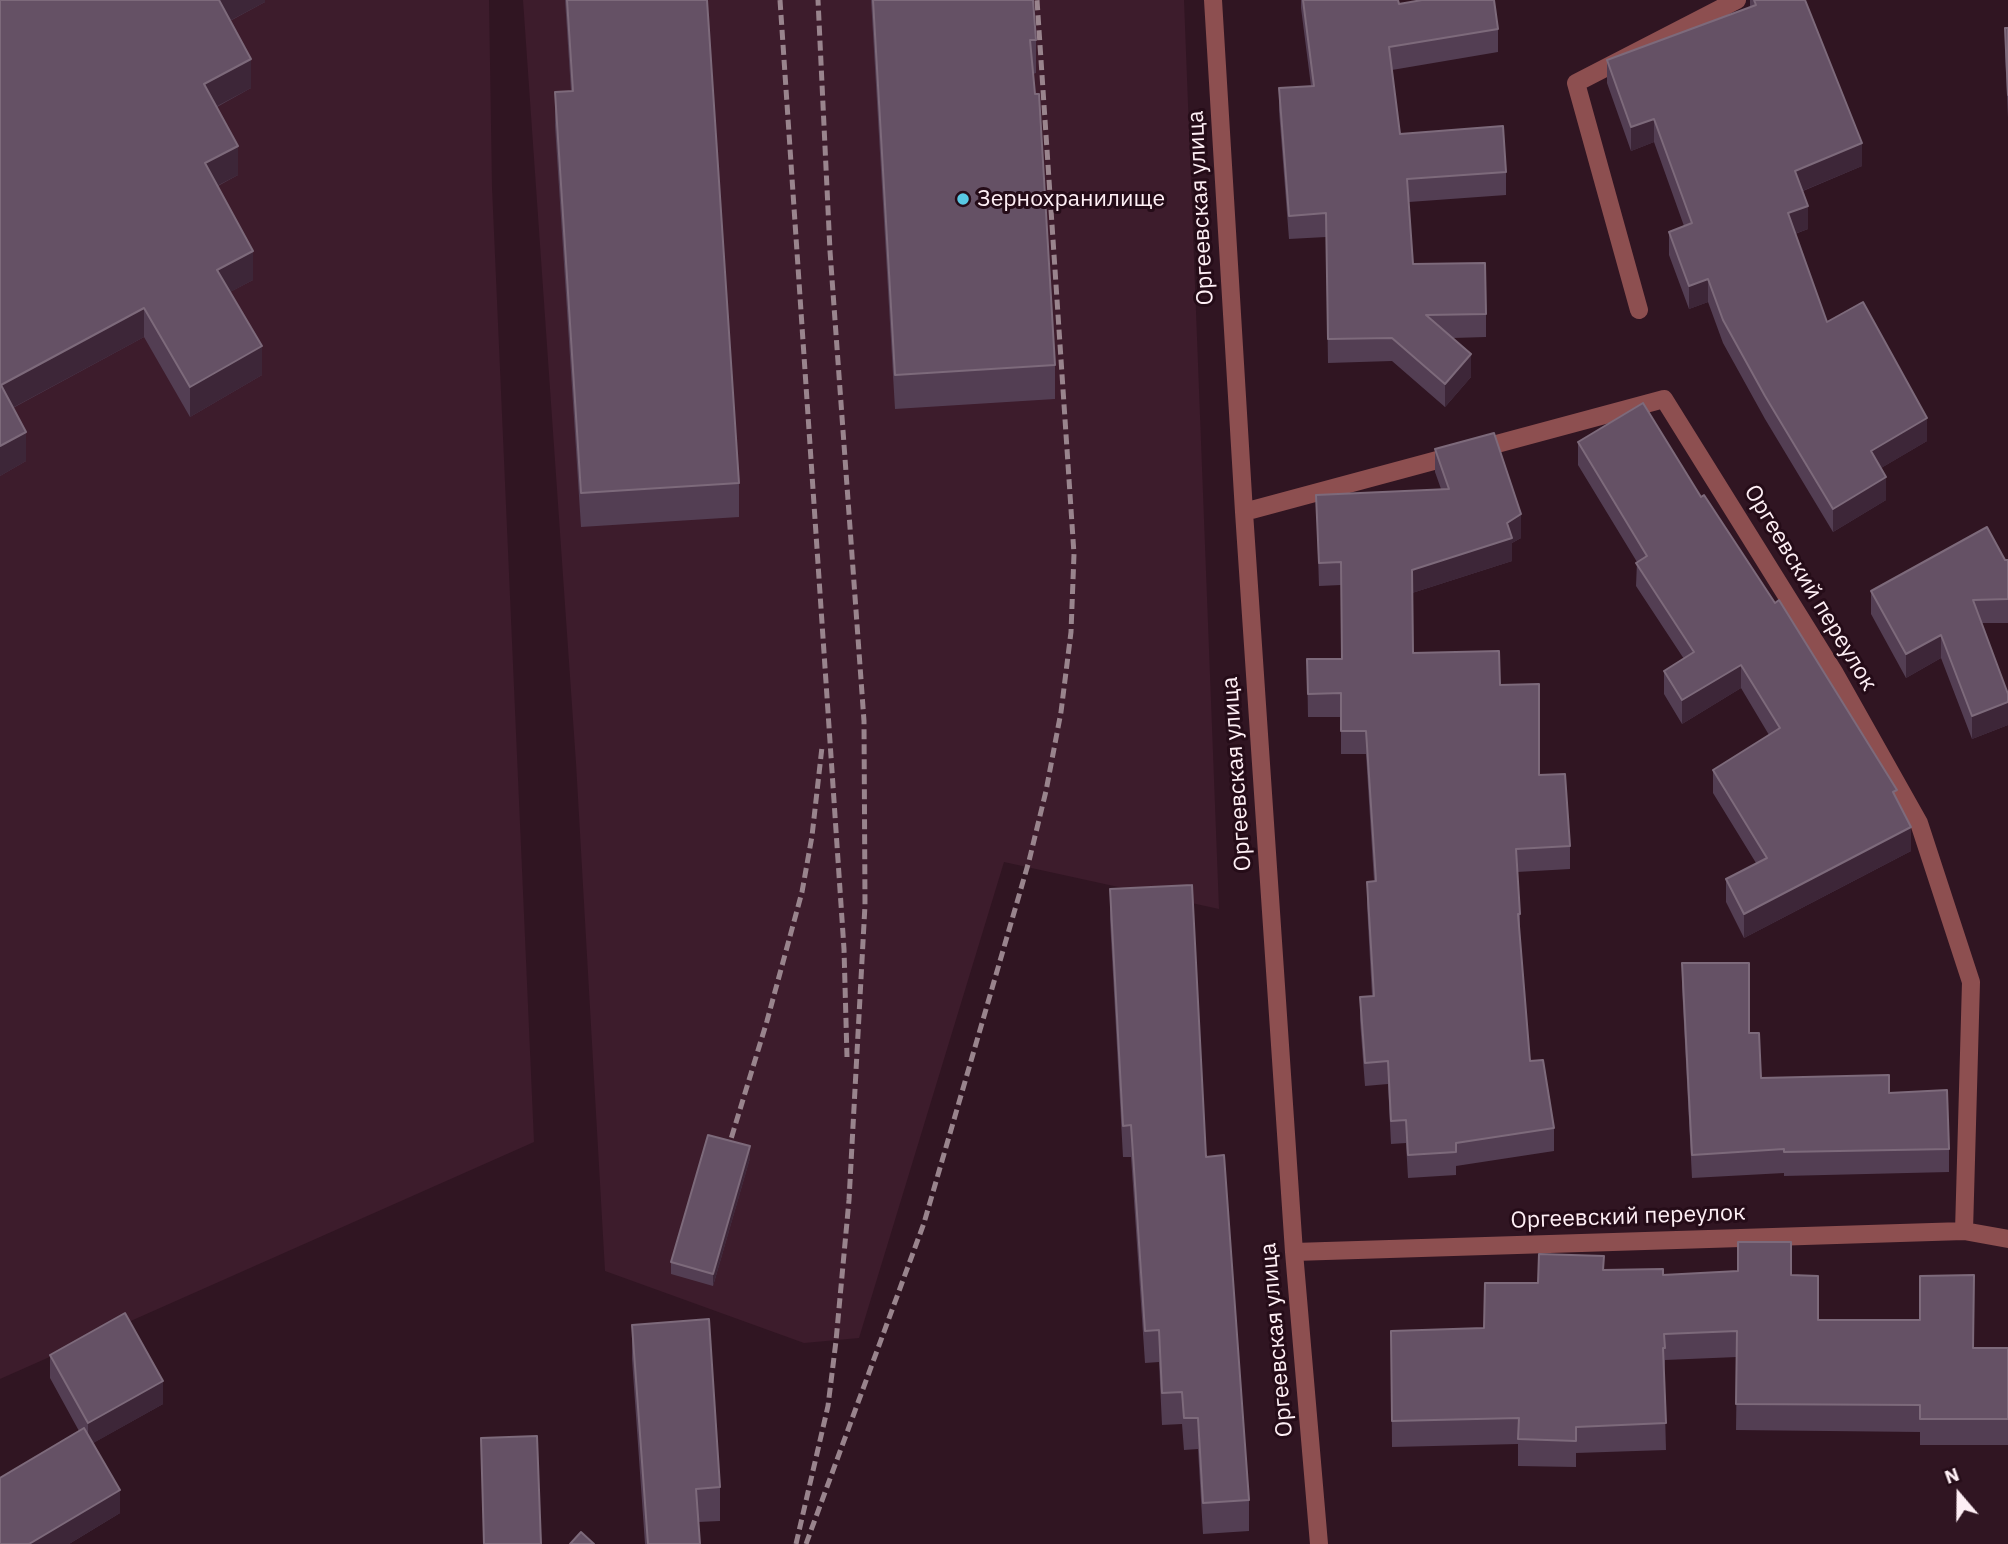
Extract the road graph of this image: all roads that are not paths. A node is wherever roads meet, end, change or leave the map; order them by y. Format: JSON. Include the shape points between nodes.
{"nodes":[{"id":1,"x":1213,"y":0,"type":"edge"},
{"id":2,"x":1737,"y":0,"type":"edge"},
{"id":3,"x":1639,"y":310,"type":"dead end"},
{"id":4,"x":1244,"y":512,"type":"junction"},
{"id":5,"x":1964,"y":1231,"type":"junction"},
{"id":6,"x":2008,"y":1238,"type":"edge"},
{"id":7,"x":1294,"y":1252,"type":"junction"},
{"id":8,"x":1319,"y":1544,"type":"edge"}],
"edges":[{"from":1,"to":4,"type":"street","name":"Оргеевская улица"},
{"from":2,"to":3,"type":"street","via":[[1576,83]]},
{"from":4,"to":5,"type":"street","name":"Оргеевский переулок","via":[[1664,399],[1835,672],[1919,823],[1971,982]]},
{"from":4,"to":7,"type":"street","name":"Оргеевская улица"},
{"from":5,"to":6,"type":"street","name":"Оргеевский переулок"},
{"from":5,"to":7,"type":"street","name":"Оргеевский переулок"},
{"from":7,"to":8,"type":"street","name":"Оргеевская улица"}]}
